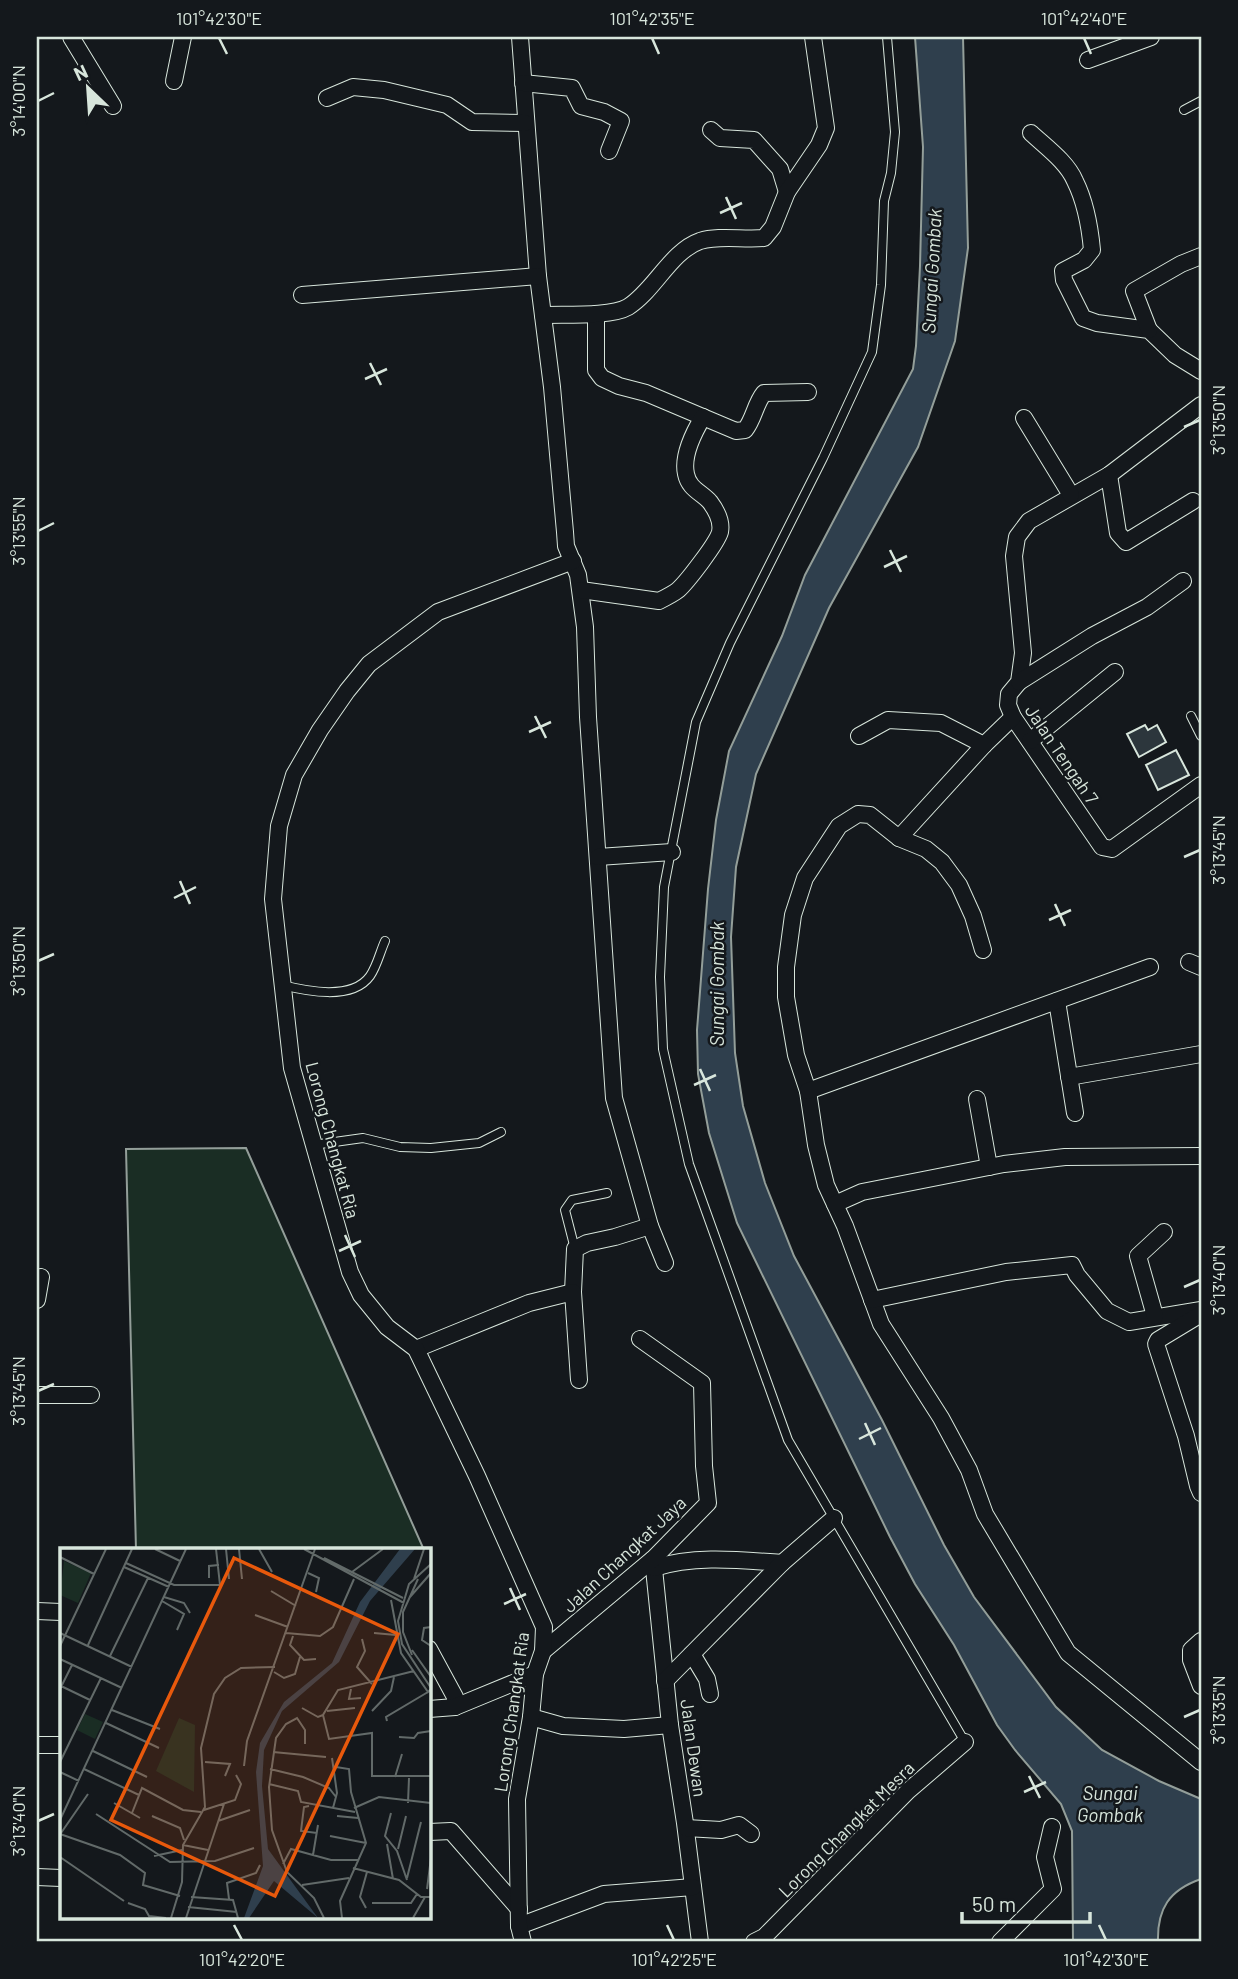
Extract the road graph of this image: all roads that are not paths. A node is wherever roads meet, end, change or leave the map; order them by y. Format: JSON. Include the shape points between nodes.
{"nodes":[{"id":1,"x":71,"y":37,"type":"edge"},
{"id":2,"x":183,"y":37,"type":"edge"},
{"id":3,"x":520,"y":37,"type":"edge"},
{"id":4,"x":813,"y":37,"type":"edge"},
{"id":5,"x":887,"y":37,"type":"edge"},
{"id":6,"x":1151,"y":37,"type":"edge"},
{"id":7,"x":1088,"y":60,"type":"dead end"},
{"id":8,"x":174,"y":81,"type":"dead end"},
{"id":9,"x":523,"y":83,"type":"junction"},
{"id":10,"x":327,"y":98,"type":"dead end"},
{"id":11,"x":1201,"y":102,"type":"edge"},
{"id":12,"x":113,"y":106,"type":"dead end"},
{"id":13,"x":1184,"y":110,"type":"dead end"},
{"id":14,"x":525,"y":123,"type":"junction"},
{"id":15,"x":711,"y":130,"type":"dead end"},
{"id":16,"x":1031,"y":133,"type":"dead end"},
{"id":17,"x":609,"y":151,"type":"dead end"},
{"id":18,"x":787,"y":192,"type":"junction"},
{"id":19,"x":1201,"y":256,"type":"edge"},
{"id":20,"x":538,"y":276,"type":"junction"},
{"id":21,"x":302,"y":295,"type":"dead end"},
{"id":22,"x":596,"y":314,"type":"junction"},
{"id":23,"x":543,"y":315,"type":"junction"},
{"id":24,"x":1149,"y":330,"type":"junction"},
{"id":25,"x":1201,"y":371,"type":"edge"},
{"id":26,"x":807,"y":392,"type":"dead end"},
{"id":27,"x":1201,"y":405,"type":"edge"},
{"id":28,"x":703,"y":417,"type":"junction"},
{"id":29,"x":1024,"y":418,"type":"dead end"},
{"id":30,"x":1109,"y":475,"type":"junction"},
{"id":31,"x":1071,"y":495,"type":"junction"},
{"id":32,"x":1193,"y":501,"type":"dead end"},
{"id":33,"x":573,"y":561,"type":"junction"},
{"id":34,"x":1183,"y":581,"type":"dead end"},
{"id":35,"x":581,"y":590,"type":"junction"},
{"id":36,"x":1115,"y":672,"type":"dead end"},
{"id":37,"x":1019,"y":682,"type":"junction"},
{"id":38,"x":1191,"y":716,"type":"dead end"},
{"id":39,"x":1013,"y":718,"type":"junction"},
{"id":40,"x":859,"y":736,"type":"dead end"},
{"id":41,"x":1201,"y":736,"type":"edge"},
{"id":42,"x":1030,"y":741,"type":"junction"},
{"id":43,"x":984,"y":746,"type":"junction"},
{"id":44,"x":1201,"y":785,"type":"edge"},
{"id":45,"x":899,"y":838,"type":"junction"},
{"id":46,"x":673,"y":852,"type":"junction"},
{"id":47,"x":598,"y":857,"type":"junction"},
{"id":48,"x":385,"y":941,"type":"dead end"},
{"id":49,"x":983,"y":950,"type":"dead end"},
{"id":50,"x":1150,"y":967,"type":"dead end"},
{"id":51,"x":282,"y":985,"type":"junction"},
{"id":52,"x":1057,"y":1001,"type":"junction"},
{"id":53,"x":1201,"y":1054,"type":"edge"},
{"id":54,"x":1069,"y":1077,"type":"junction"},
{"id":55,"x":808,"y":1091,"type":"junction"},
{"id":56,"x":977,"y":1099,"type":"dead end"},
{"id":57,"x":1075,"y":1113,"type":"dead end"},
{"id":58,"x":501,"y":1132,"type":"dead end"},
{"id":59,"x":313,"y":1145,"type":"junction"},
{"id":60,"x":1201,"y":1156,"type":"edge"},
{"id":61,"x":989,"y":1167,"type":"junction"},
{"id":62,"x":607,"y":1193,"type":"dead end"},
{"id":63,"x":835,"y":1204,"type":"junction"},
{"id":64,"x":649,"y":1226,"type":"junction"},
{"id":65,"x":1164,"y":1232,"type":"dead end"},
{"id":66,"x":575,"y":1250,"type":"junction"},
{"id":67,"x":665,"y":1263,"type":"dead end"},
{"id":68,"x":41,"y":1277,"type":"dead end"},
{"id":69,"x":573,"y":1292,"type":"junction"},
{"id":70,"x":37,"y":1300,"type":"edge"},
{"id":71,"x":872,"y":1300,"type":"junction"},
{"id":72,"x":1201,"y":1312,"type":"edge"},
{"id":73,"x":1154,"y":1316,"type":"junction"},
{"id":74,"x":640,"y":1339,"type":"dead end"},
{"id":75,"x":416,"y":1349,"type":"junction"},
{"id":76,"x":579,"y":1380,"type":"dead end"},
{"id":77,"x":37,"y":1395,"type":"edge"},
{"id":78,"x":91,"y":1395,"type":"dead end"},
{"id":79,"x":1201,"y":1493,"type":"edge"},
{"id":80,"x":834,"y":1518,"type":"junction"},
{"id":81,"x":782,"y":1563,"type":"junction"},
{"id":82,"x":653,"y":1564,"type":"junction"},
{"id":83,"x":37,"y":1611,"type":"edge"},
{"id":84,"x":60,"y":1612,"type":"edge"},
{"id":85,"x":1201,"y":1641,"type":"edge"},
{"id":86,"x":430,"y":1651,"type":"edge"},
{"id":87,"x":543,"y":1651,"type":"junction"},
{"id":88,"x":692,"y":1654,"type":"junction"},
{"id":89,"x":535,"y":1674,"type":"junction"},
{"id":90,"x":665,"y":1681,"type":"junction"},
{"id":91,"x":1201,"y":1686,"type":"edge"},
{"id":92,"x":710,"y":1694,"type":"dead end"},
{"id":93,"x":456,"y":1707,"type":"junction"},
{"id":94,"x":430,"y":1709,"type":"edge"},
{"id":95,"x":531,"y":1717,"type":"junction"},
{"id":96,"x":670,"y":1725,"type":"junction"},
{"id":97,"x":965,"y":1742,"type":"joint"},
{"id":98,"x":37,"y":1745,"type":"edge"},
{"id":99,"x":60,"y":1745,"type":"edge"},
{"id":100,"x":1199,"y":1755,"type":"edge"},
{"id":101,"x":1052,"y":1827,"type":"dead end"},
{"id":102,"x":686,"y":1828,"type":"junction"},
{"id":103,"x":430,"y":1832,"type":"edge"},
{"id":104,"x":751,"y":1834,"type":"dead end"},
{"id":105,"x":37,"y":1877,"type":"edge"},
{"id":106,"x":60,"y":1878,"type":"edge"},
{"id":107,"x":692,"y":1887,"type":"junction"},
{"id":108,"x":519,"y":1909,"type":"junction"},
{"id":109,"x":519,"y":1926,"type":"junction"},
{"id":110,"x":523,"y":1942,"type":"edge"},
{"id":111,"x":700,"y":1942,"type":"edge"},
{"id":112,"x":754,"y":1942,"type":"edge"},
{"id":113,"x":1000,"y":1942,"type":"edge"}],
"edges":[{"from":1,"to":12,"type":"street"},
{"from":2,"to":8,"type":"street"},
{"from":3,"to":9,"type":"street"},
{"from":4,"to":18,"type":"street","via":[[826,128]]},
{"from":5,"to":46,"type":"lane","via":[[895,132],[884,201],[881,285],[872,352],[696,722]]},
{"from":6,"to":7,"type":"street"},
{"from":9,"to":14,"type":"street"},
{"from":9,"to":17,"type":"street","via":[[572,88],[581,106],[621,121]]},
{"from":10,"to":14,"type":"street","via":[[353,87],[384,90],[447,104],[472,122]]},
{"from":11,"to":13,"type":"lane"},
{"from":14,"to":20,"type":"street"},
{"from":15,"to":18,"type":"street","via":[[720,138],[754,140],[780,169]]},
{"from":16,"to":24,"type":"street","via":[[1065,166],[1083,204],[1092,250],[1063,271],[1075,306],[1083,318],[1097,323]]},
{"from":18,"to":22,"type":"street","via":[[764,238],[697,242],[626,308]]},
{"from":19,"to":24,"type":"street","via":[[1134,291]]},
{"from":20,"to":21,"type":"street"},
{"from":20,"to":23,"type":"street"},
{"from":22,"to":23,"type":"street"},
{"from":22,"to":28,"type":"street","via":[[596,370],[602,378]]},
{"from":23,"to":33,"type":"street","via":[[566,546]]},
{"from":24,"to":25,"type":"street","via":[[1175,355]]},
{"from":26,"to":28,"type":"street","via":[[764,393],[744,430]]},
{"from":27,"to":30,"type":"street","name":"Jalan Tengah 7"},
{"from":28,"to":35,"type":"street","via":[[695,430],[685,472],[691,488],[718,516],[721,530],[716,542],[678,590],[659,601]]},
{"from":29,"to":31,"type":"street"},
{"from":30,"to":31,"type":"street","name":"Jalan Tengah 7"},
{"from":30,"to":32,"type":"street","via":[[1118,533],[1126,542]]},
{"from":31,"to":37,"type":"street","name":"Jalan Tengah 7","via":[[1029,522],[1017,537],[1014,556],[1023,653]]},
{"from":33,"to":35,"type":"street"},
{"from":33,"to":51,"type":"street","name":"Lorong Changkat Ria","via":[[438,612],[369,664],[346,691],[295,775],[279,826],[273,899]]},
{"from":34,"to":37,"type":"street"},
{"from":35,"to":47,"type":"street"},
{"from":36,"to":42,"type":"street"},
{"from":37,"to":39,"type":"street","name":"Jalan Tengah 7","via":[[1007,705]]},
{"from":38,"to":41,"type":"lane"},
{"from":39,"to":42,"type":"street","name":"Jalan Tengah 7"},
{"from":39,"to":43,"type":"street"},
{"from":40,"to":43,"type":"street","via":[[888,720],[941,723]]},
{"from":42,"to":44,"type":"street","name":"Jalan Tengah 7","via":[[1102,847],[1112,849]]},
{"from":43,"to":45,"type":"street"},
{"from":45,"to":49,"type":"street","via":[[926,849],[942,862],[973,916]]},
{"from":45,"to":55,"type":"street","via":[[870,815],[858,814],[839,826],[805,878],[793,915],[786,997]]},
{"from":46,"to":47,"type":"street"},
{"from":46,"to":80,"type":"lane","via":[[664,887],[663,1049],[689,1164],[788,1440]]},
{"from":47,"to":64,"type":"street","via":[[614,1098]]},
{"from":48,"to":51,"type":"lane","via":[[370,976],[360,985],[314,993]]},
{"from":50,"to":52,"type":"street"},
{"from":51,"to":59,"type":"street","name":"Lorong Changkat Ria","via":[[292,1068]]},
{"from":52,"to":54,"type":"street"},
{"from":52,"to":55,"type":"street"},
{"from":53,"to":54,"type":"street"},
{"from":54,"to":57,"type":"street"},
{"from":55,"to":63,"type":"street","via":[[816,1145]]},
{"from":56,"to":61,"type":"street"},
{"from":58,"to":59,"type":"lane","via":[[479,1143],[430,1149],[363,1138]]},
{"from":59,"to":75,"type":"street","name":"Lorong Changkat Ria","via":[[340,1243],[361,1295],[387,1327]]},
{"from":60,"to":61,"type":"street","via":[[1065,1157]]},
{"from":61,"to":63,"type":"street","via":[[862,1192]]},
{"from":62,"to":66,"type":"lane","via":[[572,1200],[565,1210]]},
{"from":63,"to":71,"type":"street"},
{"from":64,"to":66,"type":"street"},
{"from":64,"to":67,"type":"street"},
{"from":65,"to":73,"type":"street","via":[[1138,1256]]},
{"from":66,"to":69,"type":"street"},
{"from":68,"to":70,"type":"street"},
{"from":69,"to":75,"type":"street","via":[[529,1303]]},
{"from":69,"to":76,"type":"street"},
{"from":71,"to":73,"type":"street","via":[[1006,1272],[1072,1265],[1107,1311],[1129,1322]]},
{"from":71,"to":100,"type":"street","via":[[881,1324],[969,1470],[985,1514],[1068,1653]]},
{"from":72,"to":73,"type":"street"},
{"from":72,"to":79,"type":"street","via":[[1156,1344]]},
{"from":74,"to":82,"type":"street","name":"Jalan Changkat Jaya","via":[[702,1383],[708,1503]]},
{"from":75,"to":87,"type":"street","name":"Lorong Changkat Ria","via":[[540,1615]]},
{"from":77,"to":78,"type":"street"},
{"from":80,"to":81,"type":"street"},
{"from":80,"to":97,"type":"lane"},
{"from":81,"to":82,"type":"street","via":[[717,1559]]},
{"from":81,"to":88,"type":"street"},
{"from":82,"to":87,"type":"street","name":"Jalan Changkat Jaya"},
{"from":82,"to":90,"type":"street","name":"Jalan Dewan"},
{"from":83,"to":84,"type":"street"},
{"from":85,"to":91,"type":"street","via":[[1192,1650],[1191,1660]]},
{"from":86,"to":93,"type":"street"},
{"from":87,"to":89,"type":"street","name":"Lorong Changkat Ria"},
{"from":88,"to":90,"type":"street"},
{"from":88,"to":92,"type":"street"},
{"from":89,"to":93,"type":"street"},
{"from":89,"to":95,"type":"street","name":"Lorong Changkat Ria"},
{"from":90,"to":96,"type":"street","name":"Jalan Dewan"},
{"from":93,"to":94,"type":"street"},
{"from":95,"to":96,"type":"street","via":[[563,1726]]},
{"from":95,"to":108,"type":"street","name":"Lorong Changkat Ria","via":[[517,1799]]},
{"from":96,"to":102,"type":"street","name":"Jalan Dewan"},
{"from":97,"to":112,"type":"street","name":"Lorong Changkat Mesra","via":[[908,1791]]},
{"from":98,"to":99,"type":"street"},
{"from":101,"to":113,"type":"street","via":[[1045,1857],[1053,1889]]},
{"from":102,"to":104,"type":"street","via":[[720,1830],[739,1825]]},
{"from":102,"to":107,"type":"street","name":"Jalan Dewan"},
{"from":103,"to":108,"type":"street","via":[[451,1831]]},
{"from":105,"to":106,"type":"street"},
{"from":107,"to":109,"type":"street","via":[[604,1894]]},
{"from":107,"to":111,"type":"street","name":"Jalan Dewan"},
{"from":108,"to":109,"type":"street","name":"Lorong Changkat Ria"},
{"from":109,"to":110,"type":"street","name":"Lorong Changkat Ria"}]}
